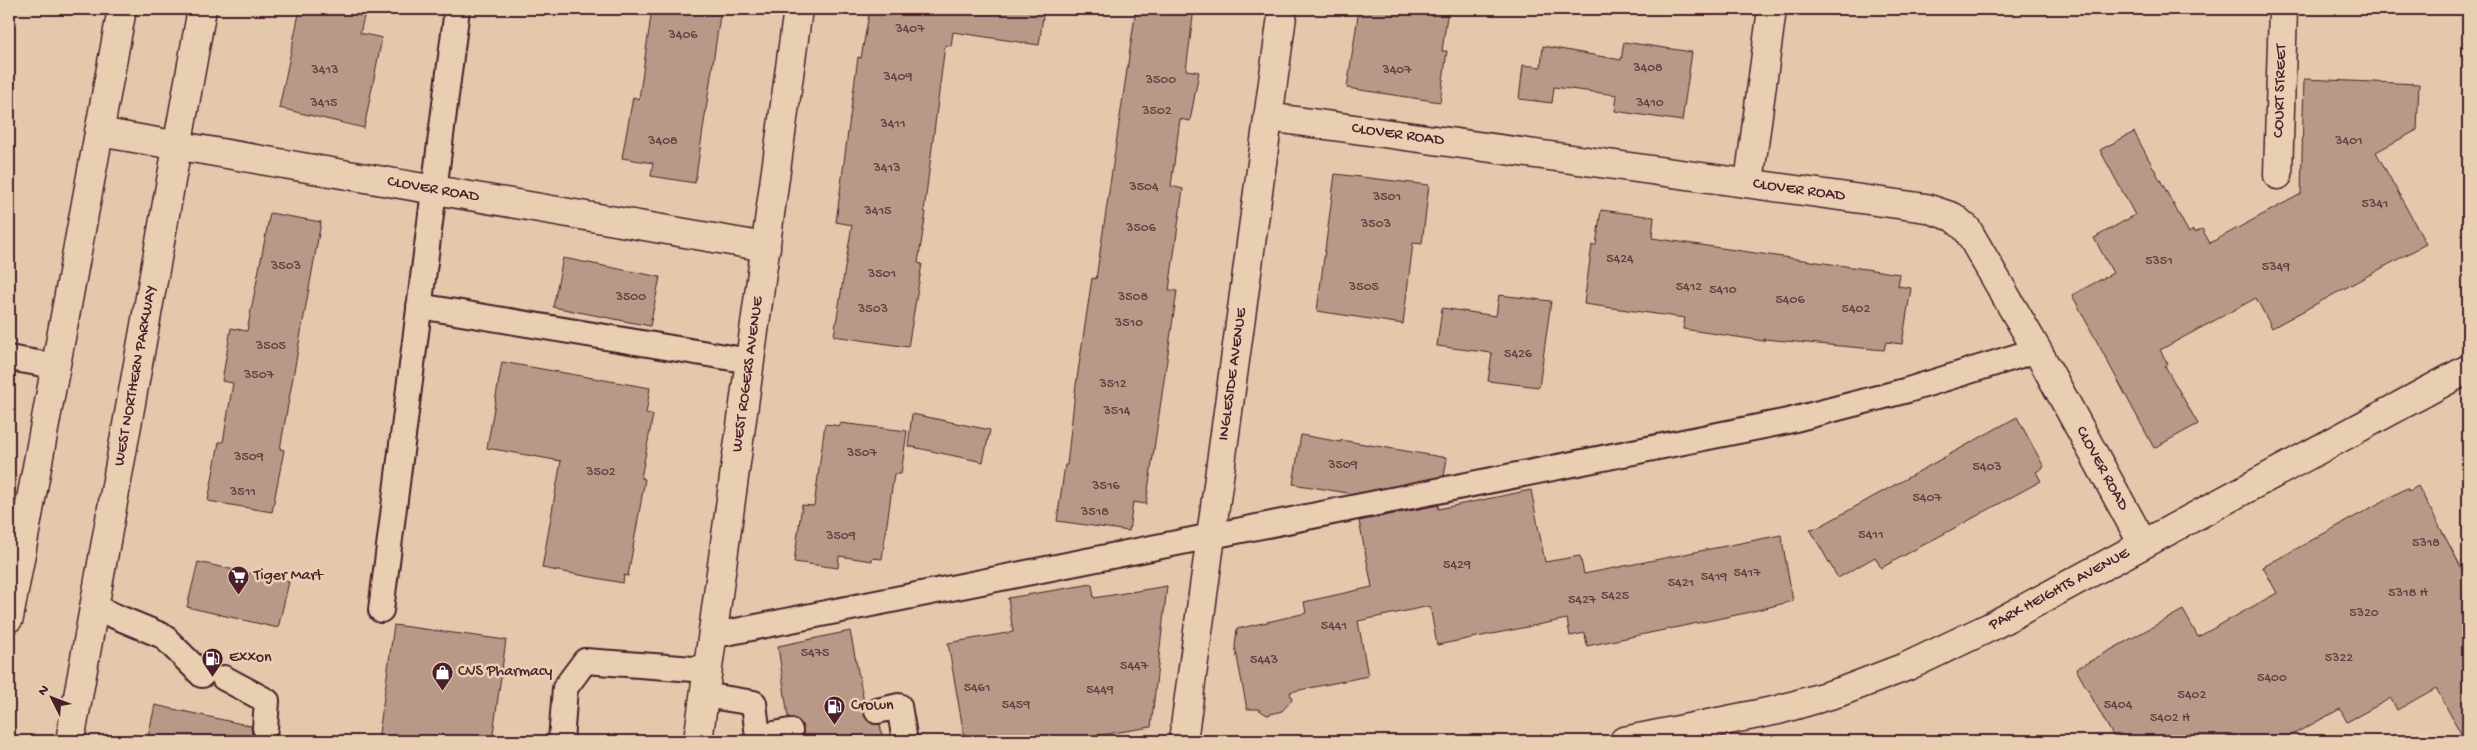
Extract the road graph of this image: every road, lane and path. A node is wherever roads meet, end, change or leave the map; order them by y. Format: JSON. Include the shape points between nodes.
{"nodes":[{"id":1,"x":122,"y":9,"type":"edge"},
{"id":2,"x":202,"y":9,"type":"edge"},
{"id":3,"x":457,"y":9,"type":"edge"},
{"id":4,"x":798,"y":9,"type":"edge"},
{"id":5,"x":1283,"y":9,"type":"edge"},
{"id":6,"x":1772,"y":9,"type":"edge"},
{"id":7,"x":2283,"y":9,"type":"edge"},
{"id":8,"x":1268,"y":117,"type":"junction"},
{"id":9,"x":99,"y":132,"type":"junction"},
{"id":10,"x":176,"y":145,"type":"junction"},
{"id":11,"x":2278,"y":175,"type":"dead end"},
{"id":12,"x":1749,"y":182,"type":"junction"},
{"id":13,"x":434,"y":190,"type":"junction"},
{"id":14,"x":766,"y":247,"type":"junction"},
{"id":15,"x":419,"y":306,"type":"junction"},
{"id":16,"x":2037,"y":350,"type":"junction"},
{"id":17,"x":9,"y":358,"type":"edge"},
{"id":18,"x":750,"y":361,"type":"junction"},
{"id":19,"x":55,"y":366,"type":"junction"},
{"id":20,"x":2468,"y":369,"type":"edge"},
{"id":21,"x":1211,"y":536,"type":"junction"},
{"id":22,"x":2143,"y":544,"type":"junction"},
{"id":23,"x":94,"y":607,"type":"junction"},
{"id":24,"x":381,"y":610,"type":"dead end"},
{"id":25,"x":9,"y":618,"type":"edge"},
{"id":26,"x":712,"y":636,"type":"junction"},
{"id":27,"x":706,"y":682,"type":"junction"},
{"id":28,"x":877,"y":711,"type":"dead end"},
{"id":29,"x":265,"y":728,"type":"dead end"},
{"id":30,"x":790,"y":731,"type":"dead end"},
{"id":31,"x":758,"y":739,"type":"edge"},
{"id":32,"x":70,"y":741,"type":"edge"},
{"id":33,"x":561,"y":741,"type":"edge"},
{"id":34,"x":698,"y":741,"type":"edge"},
{"id":35,"x":905,"y":741,"type":"edge"},
{"id":36,"x":1183,"y":741,"type":"edge"},
{"id":37,"x":1624,"y":741,"type":"edge"}],
"edges":[{"from":1,"to":9,"type":"street"},
{"from":2,"to":10,"type":"street","name":"WEST NORTHERN PARKWAY"},
{"from":3,"to":13,"type":"lane"},
{"from":4,"to":14,"type":"street","name":"WEST ROGERS AVENUE"},
{"from":5,"to":8,"type":"street","name":"INGLESIDE AVENUE"},
{"from":6,"to":12,"type":"street"},
{"from":7,"to":11,"type":"street","name":"COURT STREET"},
{"from":8,"to":12,"type":"street","name":"CLOVER ROAD"},
{"from":8,"to":21,"type":"street","name":"INGLESIDE AVENUE"},
{"from":9,"to":10,"type":"street","name":"CLOVER ROAD"},
{"from":9,"to":19,"type":"street"},
{"from":10,"to":13,"type":"street","name":"CLOVER ROAD"},
{"from":10,"to":23,"type":"street","name":"WEST NORTHERN PARKWAY"},
{"from":12,"to":16,"type":"street","name":"CLOVER ROAD","via":[[1926,208],[1953,217],[1967,229]]},
{"from":13,"to":14,"type":"street","name":"CLOVER ROAD"},
{"from":13,"to":15,"type":"lane"},
{"from":14,"to":18,"type":"street","name":"WEST ROGERS AVENUE"},
{"from":15,"to":18,"type":"lane"},
{"from":15,"to":24,"type":"lane"},
{"from":16,"to":21,"type":"lane","via":[[1908,390],[1788,421]]},
{"from":16,"to":22,"type":"street","name":"CLOVER ROAD"},
{"from":17,"to":19,"type":"lane"},
{"from":18,"to":26,"type":"street","name":"WEST ROGERS AVENUE"},
{"from":19,"to":25,"type":"street"},
{"from":20,"to":22,"type":"street","name":"PARK HEIGHTS AVENUE"},
{"from":21,"to":26,"type":"lane"},
{"from":21,"to":36,"type":"street","name":"INGLESIDE AVENUE"},
{"from":22,"to":37,"type":"street","name":"PARK HEIGHTS AVENUE","via":[[1981,631],[1908,666],[1840,692],[1778,710]]},
{"from":23,"to":29,"type":"lane","via":[[163,636],[213,677],[268,701]]},
{"from":23,"to":32,"type":"street","name":"WEST NORTHERN PARKWAY"},
{"from":26,"to":27,"type":"street","name":"WEST ROGERS AVENUE"},
{"from":27,"to":31,"type":"lane","via":[[754,703]]},
{"from":27,"to":33,"type":"lane","via":[[585,662],[565,688]]},
{"from":27,"to":34,"type":"street","name":"WEST ROGERS AVENUE"},
{"from":28,"to":35,"type":"lane","via":[[899,706]]},
{"from":30,"to":31,"type":"lane"}]}
